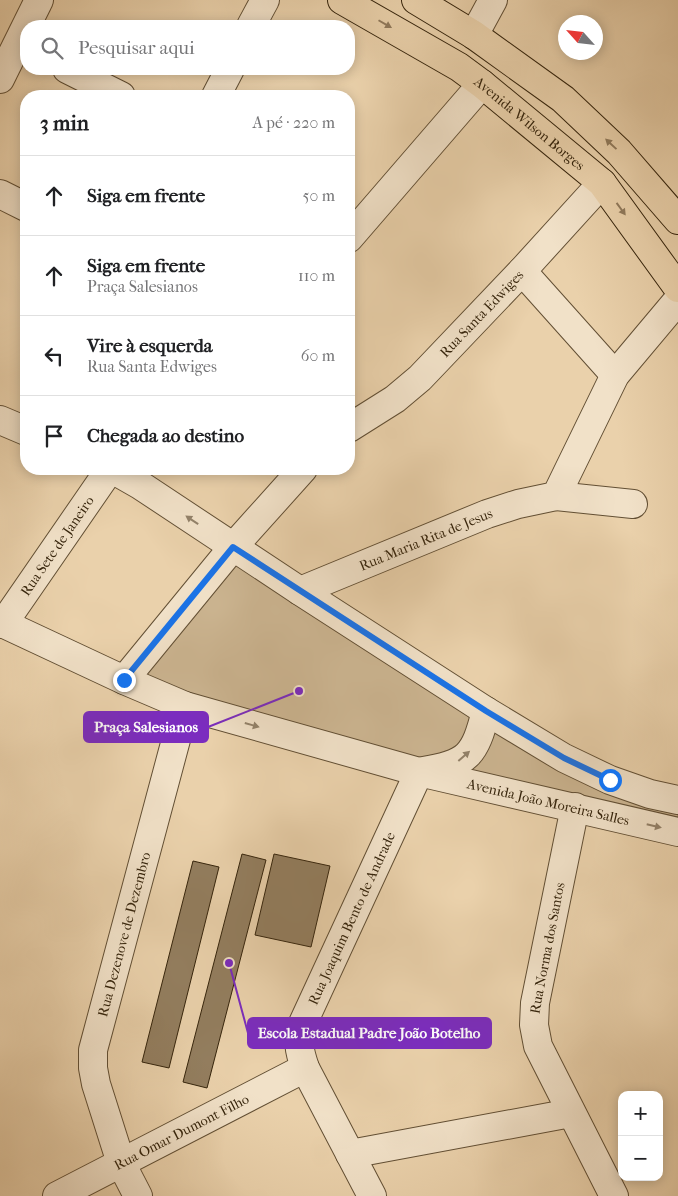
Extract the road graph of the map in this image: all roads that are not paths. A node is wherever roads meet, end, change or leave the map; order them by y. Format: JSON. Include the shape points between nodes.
{"nodes":[{"id":1,"x":39,"y":0,"type":"edge"},
{"id":2,"x":342,"y":0,"type":"edge"},
{"id":3,"x":416,"y":0,"type":"edge"},
{"id":4,"x":493,"y":0,"type":"edge"},
{"id":5,"x":28,"y":20,"type":"edge"},
{"id":6,"x":474,"y":35,"type":"junction"},
{"id":7,"x":15,"y":42,"type":"edge"},
{"id":8,"x":79,"y":75,"type":"edge"},
{"id":9,"x":227,"y":75,"type":"edge"},
{"id":10,"x":0,"y":79,"type":"edge"},
{"id":11,"x":482,"y":84,"type":"junction"},
{"id":12,"x":109,"y":90,"type":"edge"},
{"id":13,"x":219,"y":90,"type":"edge"},
{"id":14,"x":602,"y":183,"type":"junction"},
{"id":15,"x":0,"y":194,"type":"edge"},
{"id":16,"x":20,"y":204,"type":"edge"},
{"id":17,"x":678,"y":220,"type":"edge"},
{"id":18,"x":355,"y":231,"type":"edge"},
{"id":19,"x":522,"y":271,"type":"junction"},
{"id":20,"x":678,"y":288,"type":"edge"},
{"id":21,"x":678,"y":300,"type":"edge"},
{"id":22,"x":615,"y":374,"type":"junction"},
{"id":23,"x":0,"y":420,"type":"edge"},
{"id":24,"x":355,"y":424,"type":"edge"},
{"id":25,"x":20,"y":428,"type":"edge"},
{"id":26,"x":107,"y":475,"type":"edge"},
{"id":27,"x":298,"y":475,"type":"edge"},
{"id":28,"x":147,"y":477,"type":"edge"},
{"id":29,"x":556,"y":496,"type":"junction"},
{"id":30,"x":633,"y":504,"type":"dead end"},
{"id":31,"x":233,"y":547,"type":"junction"},
{"id":32,"x":300,"y":591,"type":"junction"},
{"id":33,"x":2,"y":623,"type":"edge"},
{"id":34,"x":124,"y":680,"type":"junction"},
{"id":35,"x":185,"y":706,"type":"junction"},
{"id":36,"x":486,"y":711,"type":"junction"},
{"id":37,"x":419,"y":772,"type":"junction"},
{"id":38,"x":678,"y":800,"type":"edge"},
{"id":39,"x":575,"y":807,"type":"junction"},
{"id":40,"x":678,"y":832,"type":"edge"},
{"id":41,"x":305,"y":1068,"type":"junction"},
{"id":42,"x":571,"y":1113,"type":"junction"},
{"id":43,"x":350,"y":1154,"type":"junction"},
{"id":44,"x":120,"y":1163,"type":"junction"},
{"id":45,"x":57,"y":1196,"type":"edge"},
{"id":46,"x":138,"y":1196,"type":"edge"},
{"id":47,"x":372,"y":1196,"type":"edge"},
{"id":48,"x":614,"y":1196,"type":"edge"}],
"edges":[{"from":1,"to":5,"type":"street"},
{"from":2,"to":11,"type":"main road","name":"Avenida Wilson Borges","one_way":true,"via":[[459,67]]},
{"from":3,"to":6,"type":"main road"},
{"from":4,"to":6,"type":"street"},
{"from":17,"to":6,"type":"main road","one_way":true,"via":[[620,152],[562,99]]},
{"from":7,"to":10,"type":"street"},
{"from":8,"to":12,"type":"street"},
{"from":9,"to":13,"type":"street"},
{"from":11,"to":14,"type":"main road","name":"Avenida Wilson Borges"},
{"from":11,"to":18,"type":"street"},
{"from":14,"to":19,"type":"street","name":"Rua Santa Edwiges"},
{"from":14,"to":20,"type":"main road","name":"Avenida Wilson Borges","one_way":true},
{"from":15,"to":16,"type":"street"},
{"from":19,"to":22,"type":"street"},
{"from":19,"to":24,"type":"street","name":"Rua Santa Edwiges","via":[[420,378],[395,399]]},
{"from":21,"to":22,"type":"street"},
{"from":22,"to":29,"type":"street"},
{"from":23,"to":25,"type":"street"},
{"from":26,"to":33,"type":"street","name":"Rua Sete de Janeiro"},
{"from":27,"to":31,"type":"street"},
{"from":31,"to":28,"type":"street","one_way":true},
{"from":29,"to":30,"type":"street","name":"Rua Maria Rita de Jesus"},
{"from":29,"to":32,"type":"street","name":"Rua Maria Rita de Jesus","via":[[487,514]]},
{"from":31,"to":32,"type":"street"},
{"from":31,"to":34,"type":"street"},
{"from":32,"to":36,"type":"street"},
{"from":33,"to":34,"type":"street","name":"Avenida João Moreira Salles"},
{"from":34,"to":35,"type":"street","name":"Avenida João Moreira Salles"},
{"from":35,"to":37,"type":"street","name":"Avenida João Moreira Salles","one_way":true},
{"from":35,"to":44,"type":"street","name":"Rua Dezenove de Dezembro","via":[[93,1050],[92,1068]]},
{"from":37,"to":36,"type":"street","one_way":true,"via":[[447,767],[462,760],[480,734]]},
{"from":36,"to":38,"type":"street","via":[[564,758],[610,780]]},
{"from":37,"to":39,"type":"street","name":"Avenida João Moreira Salles"},
{"from":37,"to":41,"type":"street","name":"Rua Joaquim Bento de Andrade","via":[[303,1023],[299,1048]]},
{"from":39,"to":40,"type":"street","name":"Avenida João Moreira Salles","one_way":true},
{"from":39,"to":42,"type":"street","name":"Rua Norma dos Santos","via":[[535,1002],[534,1025],[538,1046]]},
{"from":41,"to":43,"type":"street","name":"Rua Joaquim Bento de Andrade"},
{"from":41,"to":44,"type":"street","name":"Rua Omar Dumont Filho"},
{"from":42,"to":43,"type":"street"},
{"from":42,"to":48,"type":"street","name":"Rua Norma dos Santos"},
{"from":43,"to":47,"type":"street","name":"Rua Joaquim Bento de Andrade"},
{"from":44,"to":45,"type":"street","name":"Rua Omar Dumont Filho"},
{"from":44,"to":46,"type":"street","name":"Rua Dezenove de Dezembro"}]}
